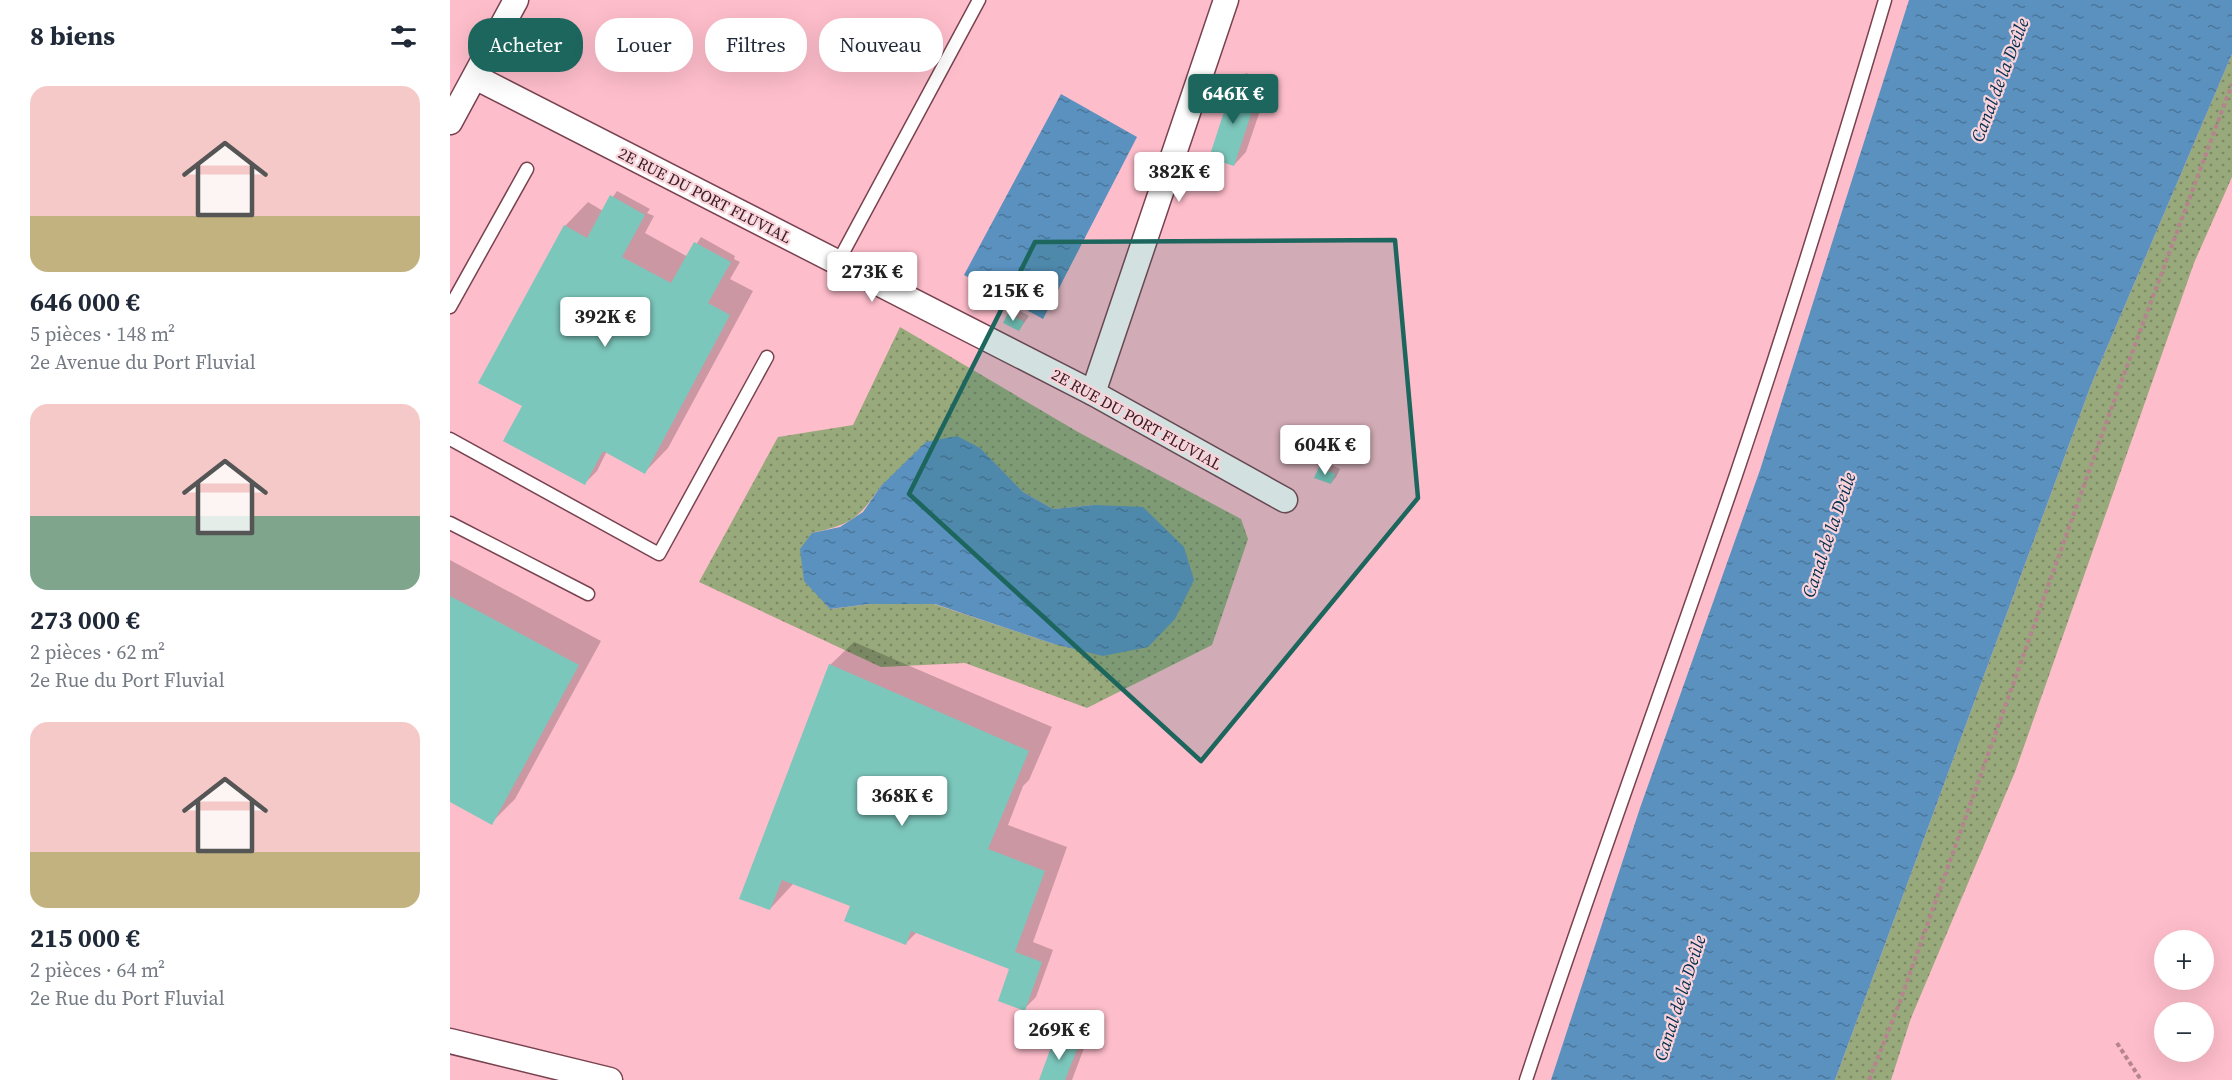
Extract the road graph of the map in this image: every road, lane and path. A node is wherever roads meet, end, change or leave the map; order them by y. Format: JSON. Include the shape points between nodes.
{"nodes":[{"id":1,"x":516,"y":0,"type":"edge"},
{"id":2,"x":979,"y":0,"type":"edge"},
{"id":3,"x":1226,"y":0,"type":"edge"},
{"id":4,"x":1885,"y":0,"type":"edge"},
{"id":5,"x":475,"y":76,"type":"junction"},
{"id":6,"x":2232,"y":84,"type":"edge"},
{"id":7,"x":450,"y":122,"type":"edge"},
{"id":8,"x":527,"y":169,"type":"dead end"},
{"id":9,"x":838,"y":262,"type":"junction"},
{"id":10,"x":450,"y":307,"type":"edge"},
{"id":11,"x":767,"y":357,"type":"dead end"},
{"id":12,"x":1093,"y":393,"type":"junction"},
{"id":13,"x":450,"y":440,"type":"edge"},
{"id":14,"x":1285,"y":500,"type":"dead end"},
{"id":15,"x":450,"y":523,"type":"edge"},
{"id":16,"x":588,"y":594,"type":"dead end"},
{"id":17,"x":450,"y":1041,"type":"edge"},
{"id":18,"x":2117,"y":1043,"type":"dead end"},
{"id":19,"x":610,"y":1080,"type":"edge"},
{"id":20,"x":1526,"y":1080,"type":"edge"},
{"id":21,"x":1869,"y":1080,"type":"edge"},
{"id":22,"x":2141,"y":1080,"type":"edge"}],
"edges":[{"from":1,"to":5,"type":"street"},
{"from":2,"to":9,"type":"lane"},
{"from":3,"to":12,"type":"street"},
{"from":4,"to":20,"type":"lane","via":[[1736,474]]},
{"from":5,"to":7,"type":"street"},
{"from":5,"to":9,"type":"street","name":"2E RUE DU PORT FLUVIAL"},
{"from":6,"to":21,"type":"path"},
{"from":8,"to":10,"type":"lane"},
{"from":9,"to":12,"type":"street","name":"2E RUE DU PORT FLUVIAL"},
{"from":11,"to":13,"type":"lane","via":[[659,554]]},
{"from":12,"to":14,"type":"street","name":"2E RUE DU PORT FLUVIAL"},
{"from":15,"to":16,"type":"lane"},
{"from":17,"to":19,"type":"street"},
{"from":18,"to":22,"type":"path"}]}
